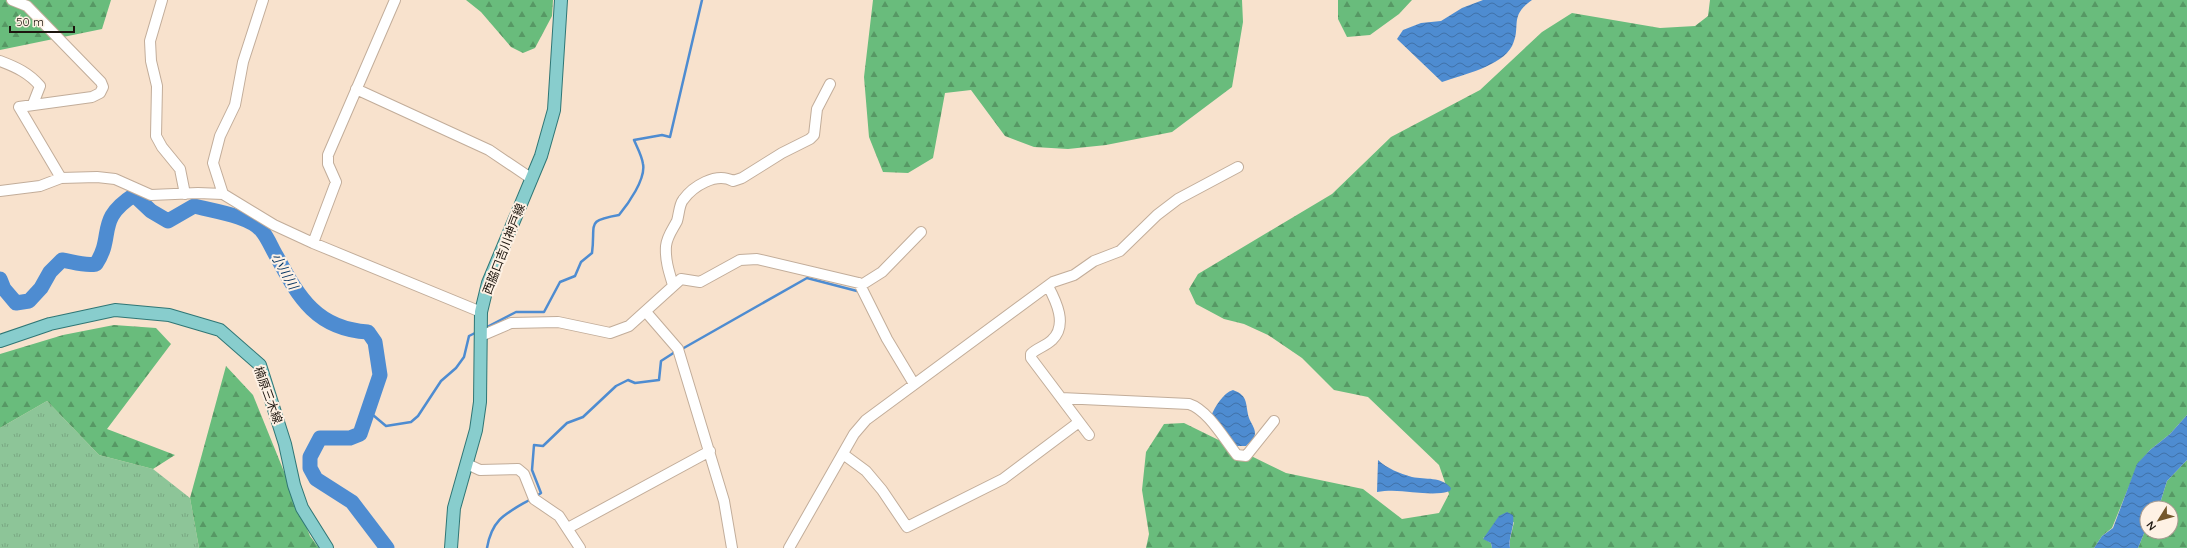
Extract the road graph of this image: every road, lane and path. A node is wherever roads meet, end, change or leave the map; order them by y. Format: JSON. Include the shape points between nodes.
{"nodes":[{"id":1,"x":12,"y":0,"type":"edge"},
{"id":2,"x":162,"y":0,"type":"edge"},
{"id":3,"x":263,"y":0,"type":"edge"},
{"id":4,"x":395,"y":0,"type":"edge"},
{"id":5,"x":561,"y":0,"type":"edge"},
{"id":6,"x":0,"y":61,"type":"edge"},
{"id":7,"x":830,"y":84,"type":"dead end"},
{"id":8,"x":356,"y":89,"type":"junction"},
{"id":9,"x":33,"y":104,"type":"junction"},
{"id":10,"x":1238,"y":167,"type":"dead end"},
{"id":11,"x":61,"y":178,"type":"junction"},
{"id":12,"x":532,"y":179,"type":"junction"},
{"id":13,"x":0,"y":191,"type":"edge"},
{"id":14,"x":185,"y":194,"type":"junction"},
{"id":15,"x":223,"y":194,"type":"junction"},
{"id":16,"x":921,"y":232,"type":"dead end"},
{"id":17,"x":313,"y":243,"type":"junction"},
{"id":18,"x":859,"y":283,"type":"junction"},
{"id":19,"x":673,"y":285,"type":"junction"},
{"id":20,"x":1048,"y":286,"type":"junction"},
{"id":21,"x":646,"y":312,"type":"junction"},
{"id":22,"x":481,"y":318,"type":"junction"},
{"id":23,"x":481,"y":336,"type":"junction"},
{"id":24,"x":0,"y":341,"type":"edge"},
{"id":25,"x":914,"y":384,"type":"junction"},
{"id":26,"x":1061,"y":398,"type":"junction"},
{"id":27,"x":1274,"y":421,"type":"dead end"},
{"id":28,"x":1079,"y":422,"type":"junction"},
{"id":29,"x":1089,"y":434,"type":"dead end"},
{"id":30,"x":710,"y":451,"type":"junction"},
{"id":31,"x":843,"y":454,"type":"junction"},
{"id":32,"x":467,"y":464,"type":"junction"},
{"id":33,"x":568,"y":528,"type":"junction"},
{"id":34,"x":328,"y":548,"type":"edge"},
{"id":35,"x":450,"y":548,"type":"edge"},
{"id":36,"x":580,"y":548,"type":"edge"},
{"id":37,"x":732,"y":548,"type":"edge"},
{"id":38,"x":789,"y":548,"type":"edge"}],
"edges":[{"from":1,"to":9,"type":"street","via":[[27,6],[103,87],[100,93],[92,97]]},
{"from":2,"to":14,"type":"street","via":[[150,41],[150,61],[157,86],[156,136],[180,169]]},
{"from":3,"to":15,"type":"street","via":[[243,62],[235,105],[220,136],[213,163]]},
{"from":4,"to":8,"type":"street"},
{"from":5,"to":12,"type":"main road","name":"西脇口吉川神戸線","via":[[554,110]]},
{"from":6,"to":9,"type":"street","via":[[33,77],[40,86]]},
{"from":7,"to":19,"type":"street","via":[[820,100],[814,135],[810,139],[742,178],[733,181],[725,177],[711,179],[682,200],[666,245],[667,264]]},
{"from":8,"to":12,"type":"street","via":[[489,150]]},
{"from":8,"to":17,"type":"street","via":[[328,155],[328,164],[336,182]]},
{"from":9,"to":11,"type":"street","via":[[19,107]]},
{"from":10,"to":20,"type":"street","via":[[1178,199],[1157,215],[1120,251],[1094,261],[1074,275]]},
{"from":11,"to":13,"type":"street","via":[[40,186]]},
{"from":11,"to":14,"type":"street","via":[[97,177],[116,180],[151,195]]},
{"from":12,"to":22,"type":"main road","name":"西脇口吉川神戸線","via":[[488,283]]},
{"from":14,"to":15,"type":"street"},
{"from":15,"to":17,"type":"street","via":[[274,225]]},
{"from":16,"to":18,"type":"street","via":[[882,272],[869,282]]},
{"from":17,"to":22,"type":"street"},
{"from":18,"to":19,"type":"street","via":[[757,259],[740,260],[700,282],[681,279]]},
{"from":18,"to":25,"type":"street","via":[[887,339]]},
{"from":19,"to":21,"type":"street"},
{"from":20,"to":25,"type":"street"},
{"from":20,"to":26,"type":"street","via":[[1060,315],[1057,331],[1051,341],[1031,354],[1031,358]]},
{"from":21,"to":23,"type":"street","via":[[629,326],[610,333],[558,322],[511,323]]},
{"from":21,"to":30,"type":"street","via":[[678,349]]},
{"from":22,"to":23,"type":"main road","name":"西脇口吉川神戸線"},
{"from":23,"to":32,"type":"main road","name":"西脇口吉川神戸線","via":[[477,423]]},
{"from":24,"to":34,"type":"main road","name":"楠原三木線","via":[[50,324],[114,310],[170,315],[220,330],[260,365],[302,508]]},
{"from":25,"to":31,"type":"street","via":[[866,420],[858,428]]},
{"from":26,"to":27,"type":"street","via":[[1197,406],[1241,457],[1246,456]]},
{"from":26,"to":28,"type":"street"},
{"from":28,"to":29,"type":"street"},
{"from":28,"to":31,"type":"street","via":[[1003,479],[907,527],[866,471]]},
{"from":30,"to":33,"type":"street"},
{"from":30,"to":37,"type":"street","via":[[724,502]]},
{"from":31,"to":38,"type":"street"},
{"from":32,"to":33,"type":"street","via":[[480,470],[518,469],[524,474],[534,499],[550,509]]},
{"from":32,"to":35,"type":"main road","name":"西脇口吉川神戸線","via":[[454,508]]},
{"from":33,"to":36,"type":"street"}]}
